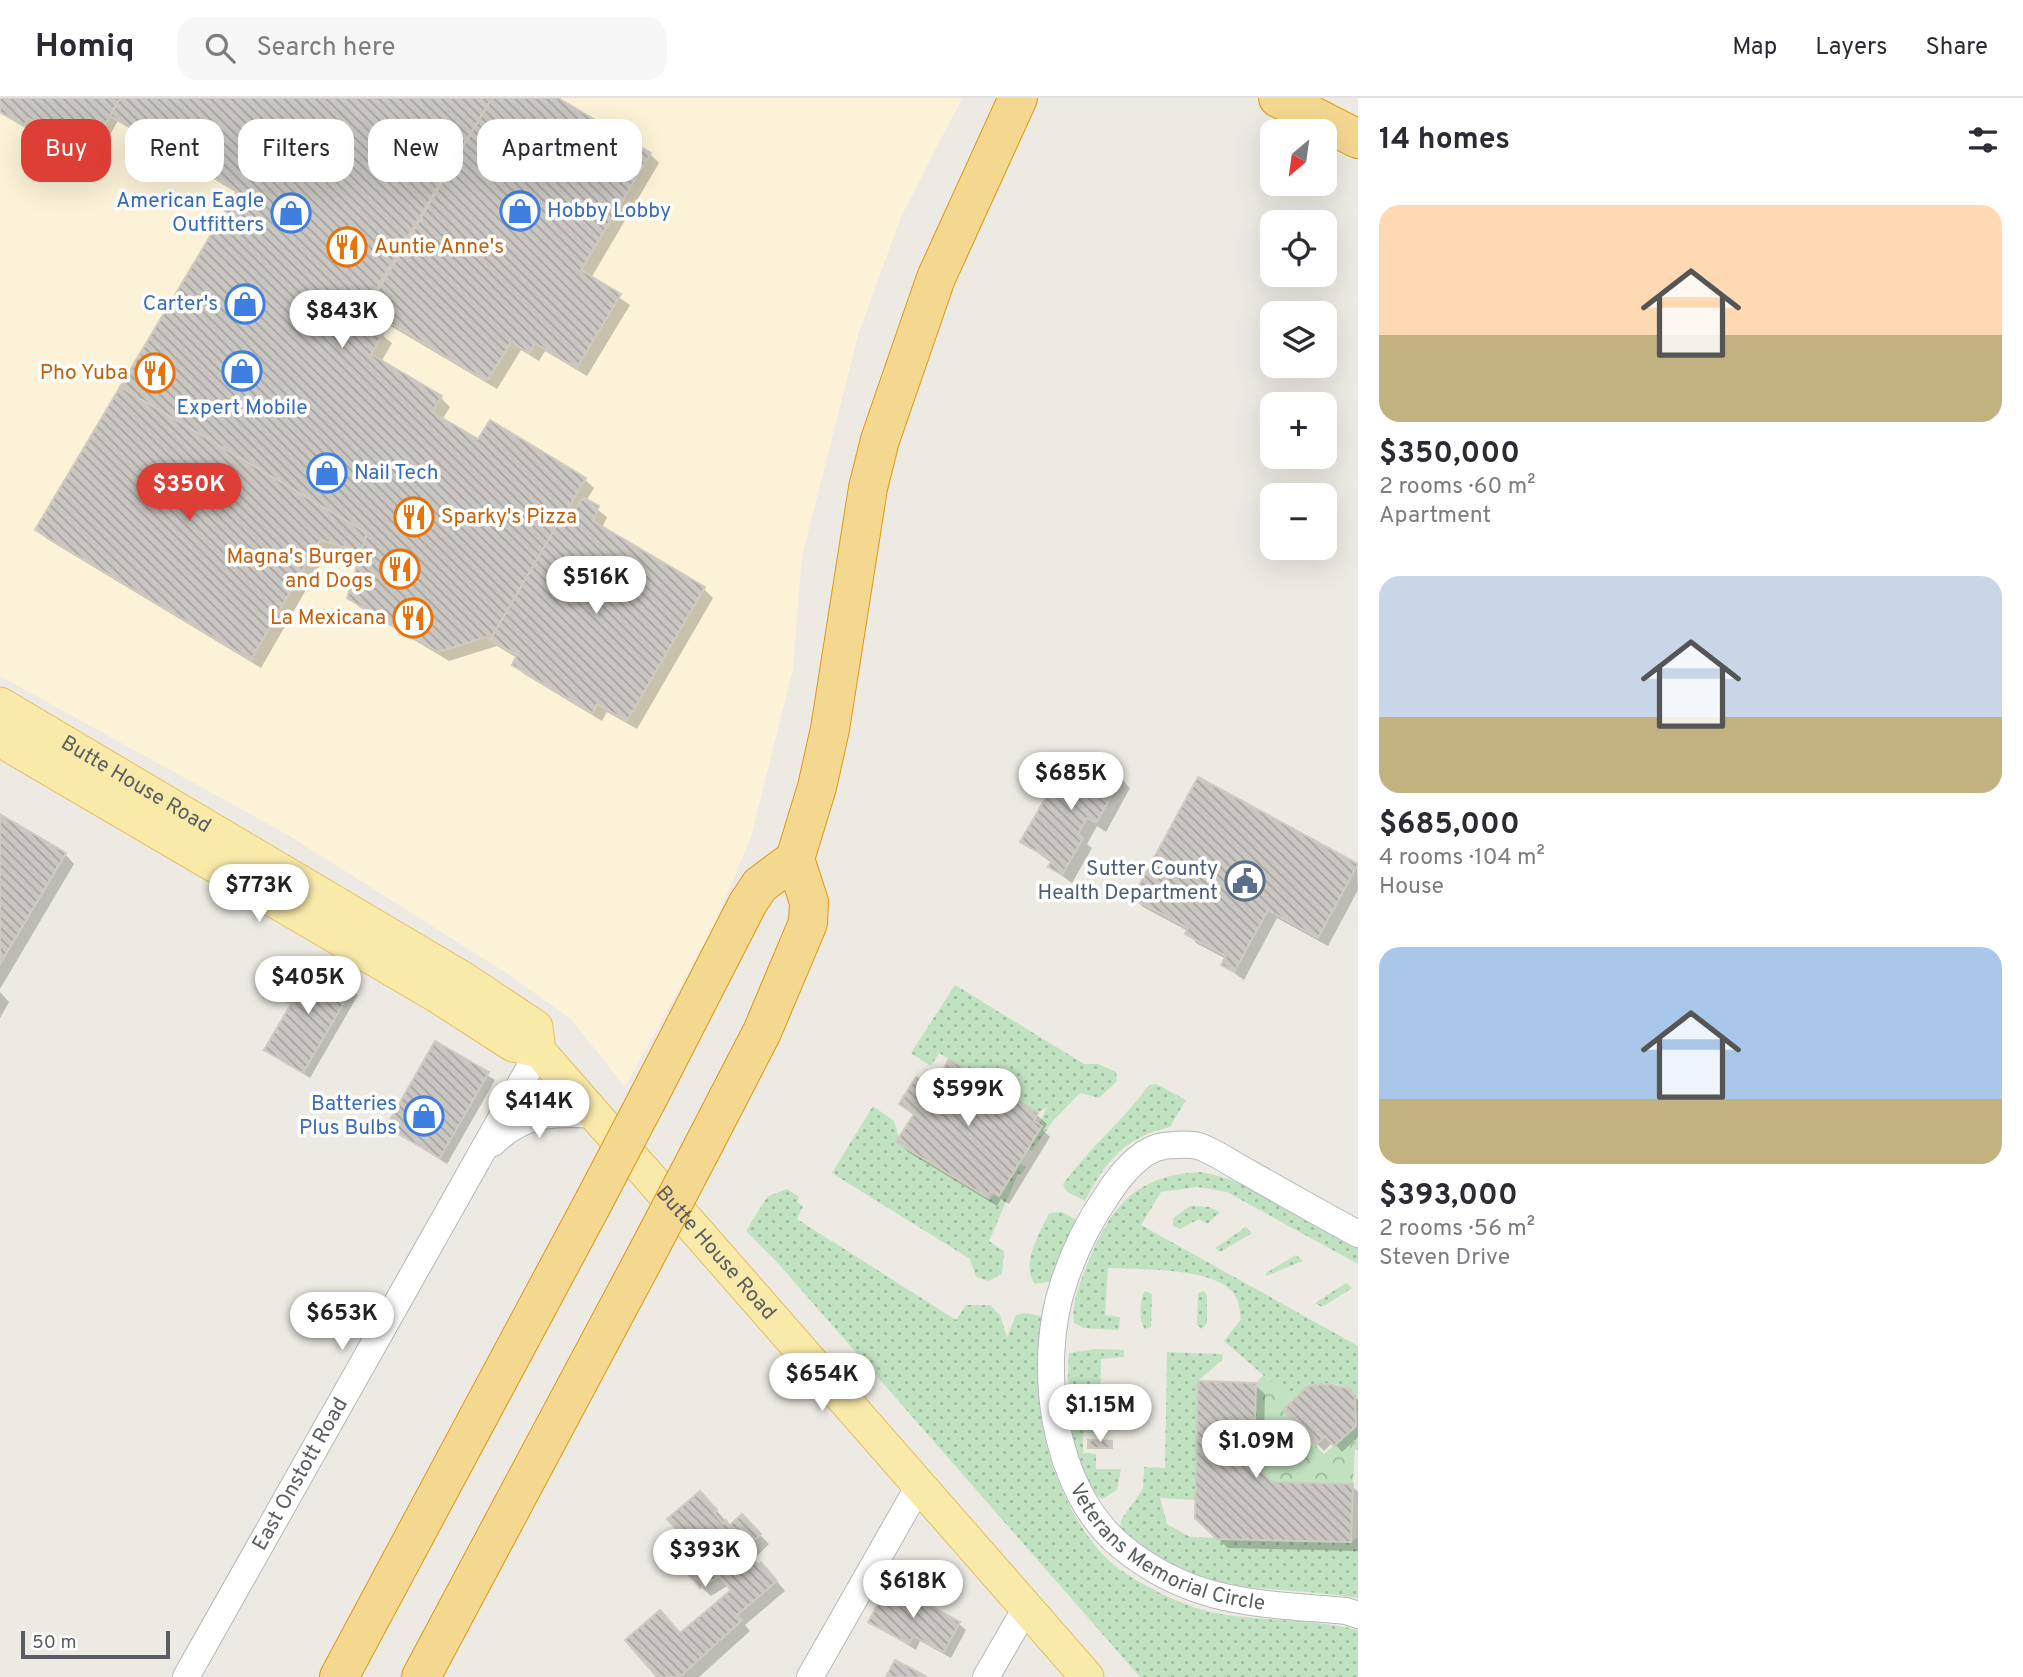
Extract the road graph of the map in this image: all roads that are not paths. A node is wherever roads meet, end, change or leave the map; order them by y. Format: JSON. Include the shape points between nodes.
{"nodes":[{"id":1,"x":1017,"y":98,"type":"edge"},
{"id":2,"x":1278,"y":98,"type":"edge"},
{"id":3,"x":1358,"y":139,"type":"edge"},
{"id":4,"x":0,"y":705,"type":"edge"},
{"id":5,"x":0,"y":740,"type":"edge"},
{"id":6,"x":795,"y":859,"type":"junction"},
{"id":7,"x":539,"y":1051,"type":"junction"},
{"id":8,"x":597,"y":1115,"type":"junction"},
{"id":9,"x":477,"y":1160,"type":"junction"},
{"id":10,"x":1358,"y":1234,"type":"edge"},
{"id":11,"x":920,"y":1484,"type":"junction"},
{"id":12,"x":1026,"y":1608,"type":"junction"},
{"id":13,"x":1358,"y":1615,"type":"edge"},
{"id":14,"x":187,"y":1677,"type":"edge"},
{"id":15,"x":340,"y":1677,"type":"edge"},
{"id":16,"x":421,"y":1677,"type":"edge"},
{"id":17,"x":810,"y":1677,"type":"edge"},
{"id":18,"x":986,"y":1677,"type":"edge"},
{"id":19,"x":1087,"y":1677,"type":"edge"}],
"edges":[{"from":1,"to":6,"type":"highway","via":[[936,278],[880,440],[868,488],[830,729]]},
{"from":2,"to":3,"type":"highway"},
{"from":4,"to":7,"type":"main road","name":"Butte House Road","via":[[475,986],[536,1027]]},
{"from":5,"to":7,"type":"main road","name":"Butte House Road","via":[[513,1045]]},
{"from":6,"to":15,"type":"highway","bridge":true,"via":[[760,885],[748,904]]},
{"from":6,"to":16,"type":"highway","bridge":true,"via":[[809,902],[807,923],[762,1032]]},
{"from":7,"to":8,"type":"main road","name":"Butte House Road"},
{"from":7,"to":9,"type":"street","name":"East Onstott Road"},
{"from":8,"to":9,"type":"street","via":[[555,1112],[525,1120],[507,1129]]},
{"from":8,"to":11,"type":"main road","name":"Butte House Road"},
{"from":9,"to":14,"type":"street","name":"East Onstott Road"},
{"from":10,"to":13,"type":"street","name":"Veterans Memorial Circle","via":[[1199,1146],[1161,1146],[1134,1163],[1089,1222],[1063,1283],[1053,1338],[1054,1409],[1067,1468],[1087,1511],[1120,1546],[1195,1590],[1238,1602]]},
{"from":11,"to":12,"type":"main road","name":"Butte House Road"},
{"from":11,"to":17,"type":"street"},
{"from":12,"to":18,"type":"street"},
{"from":12,"to":19,"type":"main road","name":"Butte House Road"}]}
